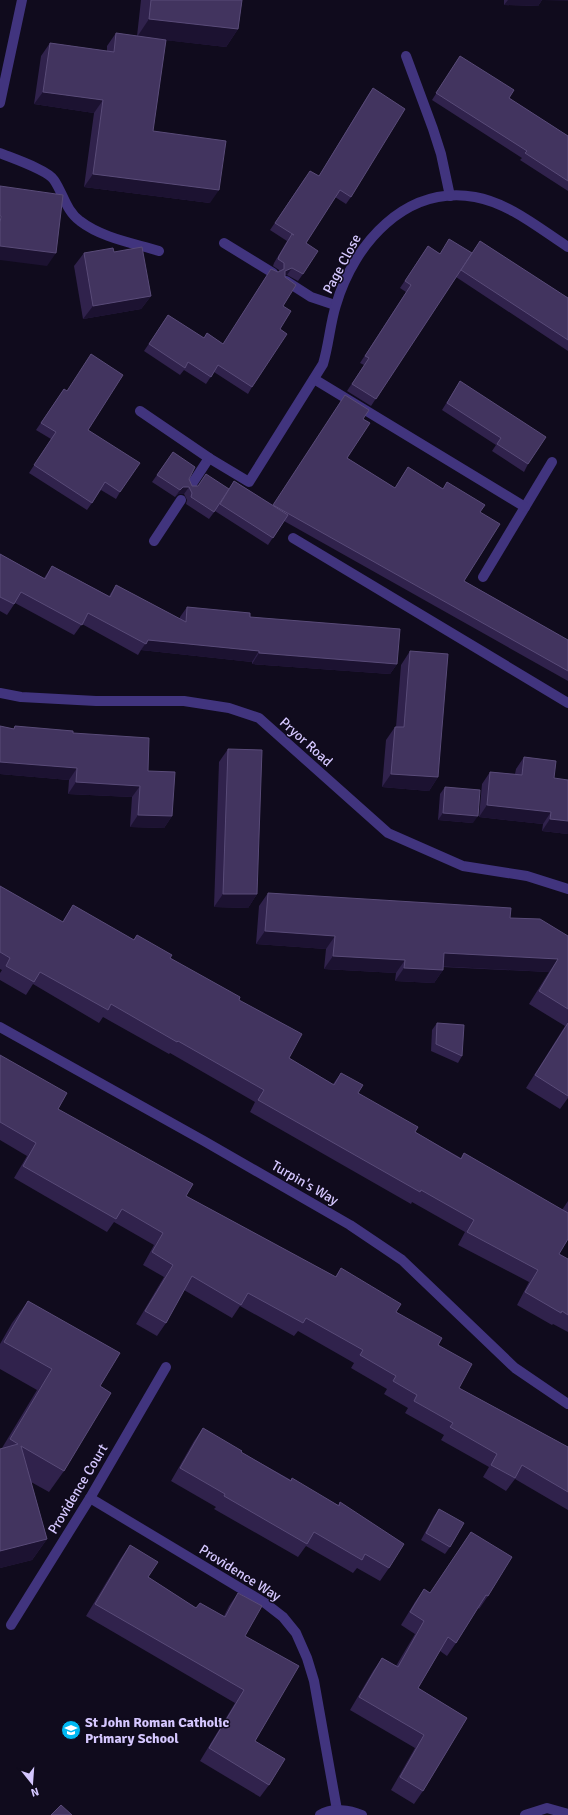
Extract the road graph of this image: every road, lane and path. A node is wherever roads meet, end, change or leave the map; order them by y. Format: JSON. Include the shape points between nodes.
{"nodes":[{"id":1,"x":22,"y":0,"type":"edge"},
{"id":2,"x":406,"y":56,"type":"dead end"},
{"id":3,"x":0,"y":103,"type":"edge"},
{"id":4,"x":0,"y":153,"type":"edge"},
{"id":5,"x":450,"y":196,"type":"junction"},
{"id":6,"x":224,"y":243,"type":"dead end"},
{"id":7,"x":568,"y":247,"type":"edge"},
{"id":8,"x":160,"y":251,"type":"dead end"},
{"id":9,"x":273,"y":273,"type":"edge"},
{"id":10,"x":286,"y":281,"type":"edge"},
{"id":11,"x":335,"y":305,"type":"junction"},
{"id":12,"x":314,"y":379,"type":"junction"},
{"id":13,"x":140,"y":411,"type":"dead end"},
{"id":14,"x":209,"y":458,"type":"junction"},
{"id":15,"x":552,"y":462,"type":"dead end"},
{"id":16,"x":190,"y":487,"type":"edge"},
{"id":17,"x":181,"y":500,"type":"dead end"},
{"id":18,"x":525,"y":507,"type":"junction"},
{"id":19,"x":293,"y":538,"type":"dead end"},
{"id":20,"x":154,"y":541,"type":"dead end"},
{"id":21,"x":484,"y":577,"type":"dead end"},
{"id":22,"x":0,"y":693,"type":"edge"},
{"id":23,"x":568,"y":703,"type":"edge"},
{"id":24,"x":568,"y":889,"type":"edge"},
{"id":25,"x":0,"y":1028,"type":"edge"},
{"id":26,"x":166,"y":1367,"type":"dead end"},
{"id":27,"x":568,"y":1404,"type":"edge"},
{"id":28,"x":90,"y":1498,"type":"junction"},
{"id":29,"x":11,"y":1625,"type":"dead end"},
{"id":30,"x":337,"y":1810,"type":"junction"},
{"id":31,"x":568,"y":1814,"type":"edge"},
{"id":32,"x":320,"y":1815,"type":"edge"},
{"id":33,"x":362,"y":1815,"type":"edge"},
{"id":34,"x":525,"y":1815,"type":"edge"}],
"edges":[{"from":1,"to":3,"type":"street"},
{"from":2,"to":5,"type":"street","via":[[434,129]]},
{"from":4,"to":8,"type":"street","via":[[54,178],[66,204],[78,220],[95,231]]},
{"from":5,"to":7,"type":"street","name":"Page Close","via":[[475,197],[509,209]]},
{"from":5,"to":11,"type":"street","name":"Page Close","via":[[431,198],[414,204],[381,226],[367,241]]},
{"from":6,"to":9,"type":"street"},
{"from":10,"to":11,"type":"street","via":[[311,297]]},
{"from":11,"to":12,"type":"street","name":"Page Close","via":[[328,349]]},
{"from":12,"to":14,"type":"street","name":"Page Close","via":[[249,482]]},
{"from":12,"to":18,"type":"street"},
{"from":13,"to":14,"type":"street","name":"Page Close"},
{"from":14,"to":16,"type":"street"},
{"from":15,"to":18,"type":"street"},
{"from":17,"to":20,"type":"street"},
{"from":18,"to":21,"type":"street"},
{"from":19,"to":23,"type":"street"},
{"from":22,"to":24,"type":"street","name":"Pryor Road","via":[[21,697],[96,701],[184,701],[229,708],[259,718],[388,833],[463,866],[527,876]]},
{"from":25,"to":27,"type":"street","name":"Turpin's Way","via":[[350,1225],[395,1255],[515,1368]]},
{"from":26,"to":28,"type":"street","name":"Providence Court"},
{"from":28,"to":29,"type":"street","name":"Providence Court"},
{"from":28,"to":30,"type":"street","name":"Providence Way","via":[[283,1616],[296,1633],[314,1681]]},
{"from":30,"to":32,"type":"street"},
{"from":30,"to":33,"type":"street","via":[[353,1811]]},
{"from":31,"to":34,"type":"street","via":[[547,1808]]}]}
